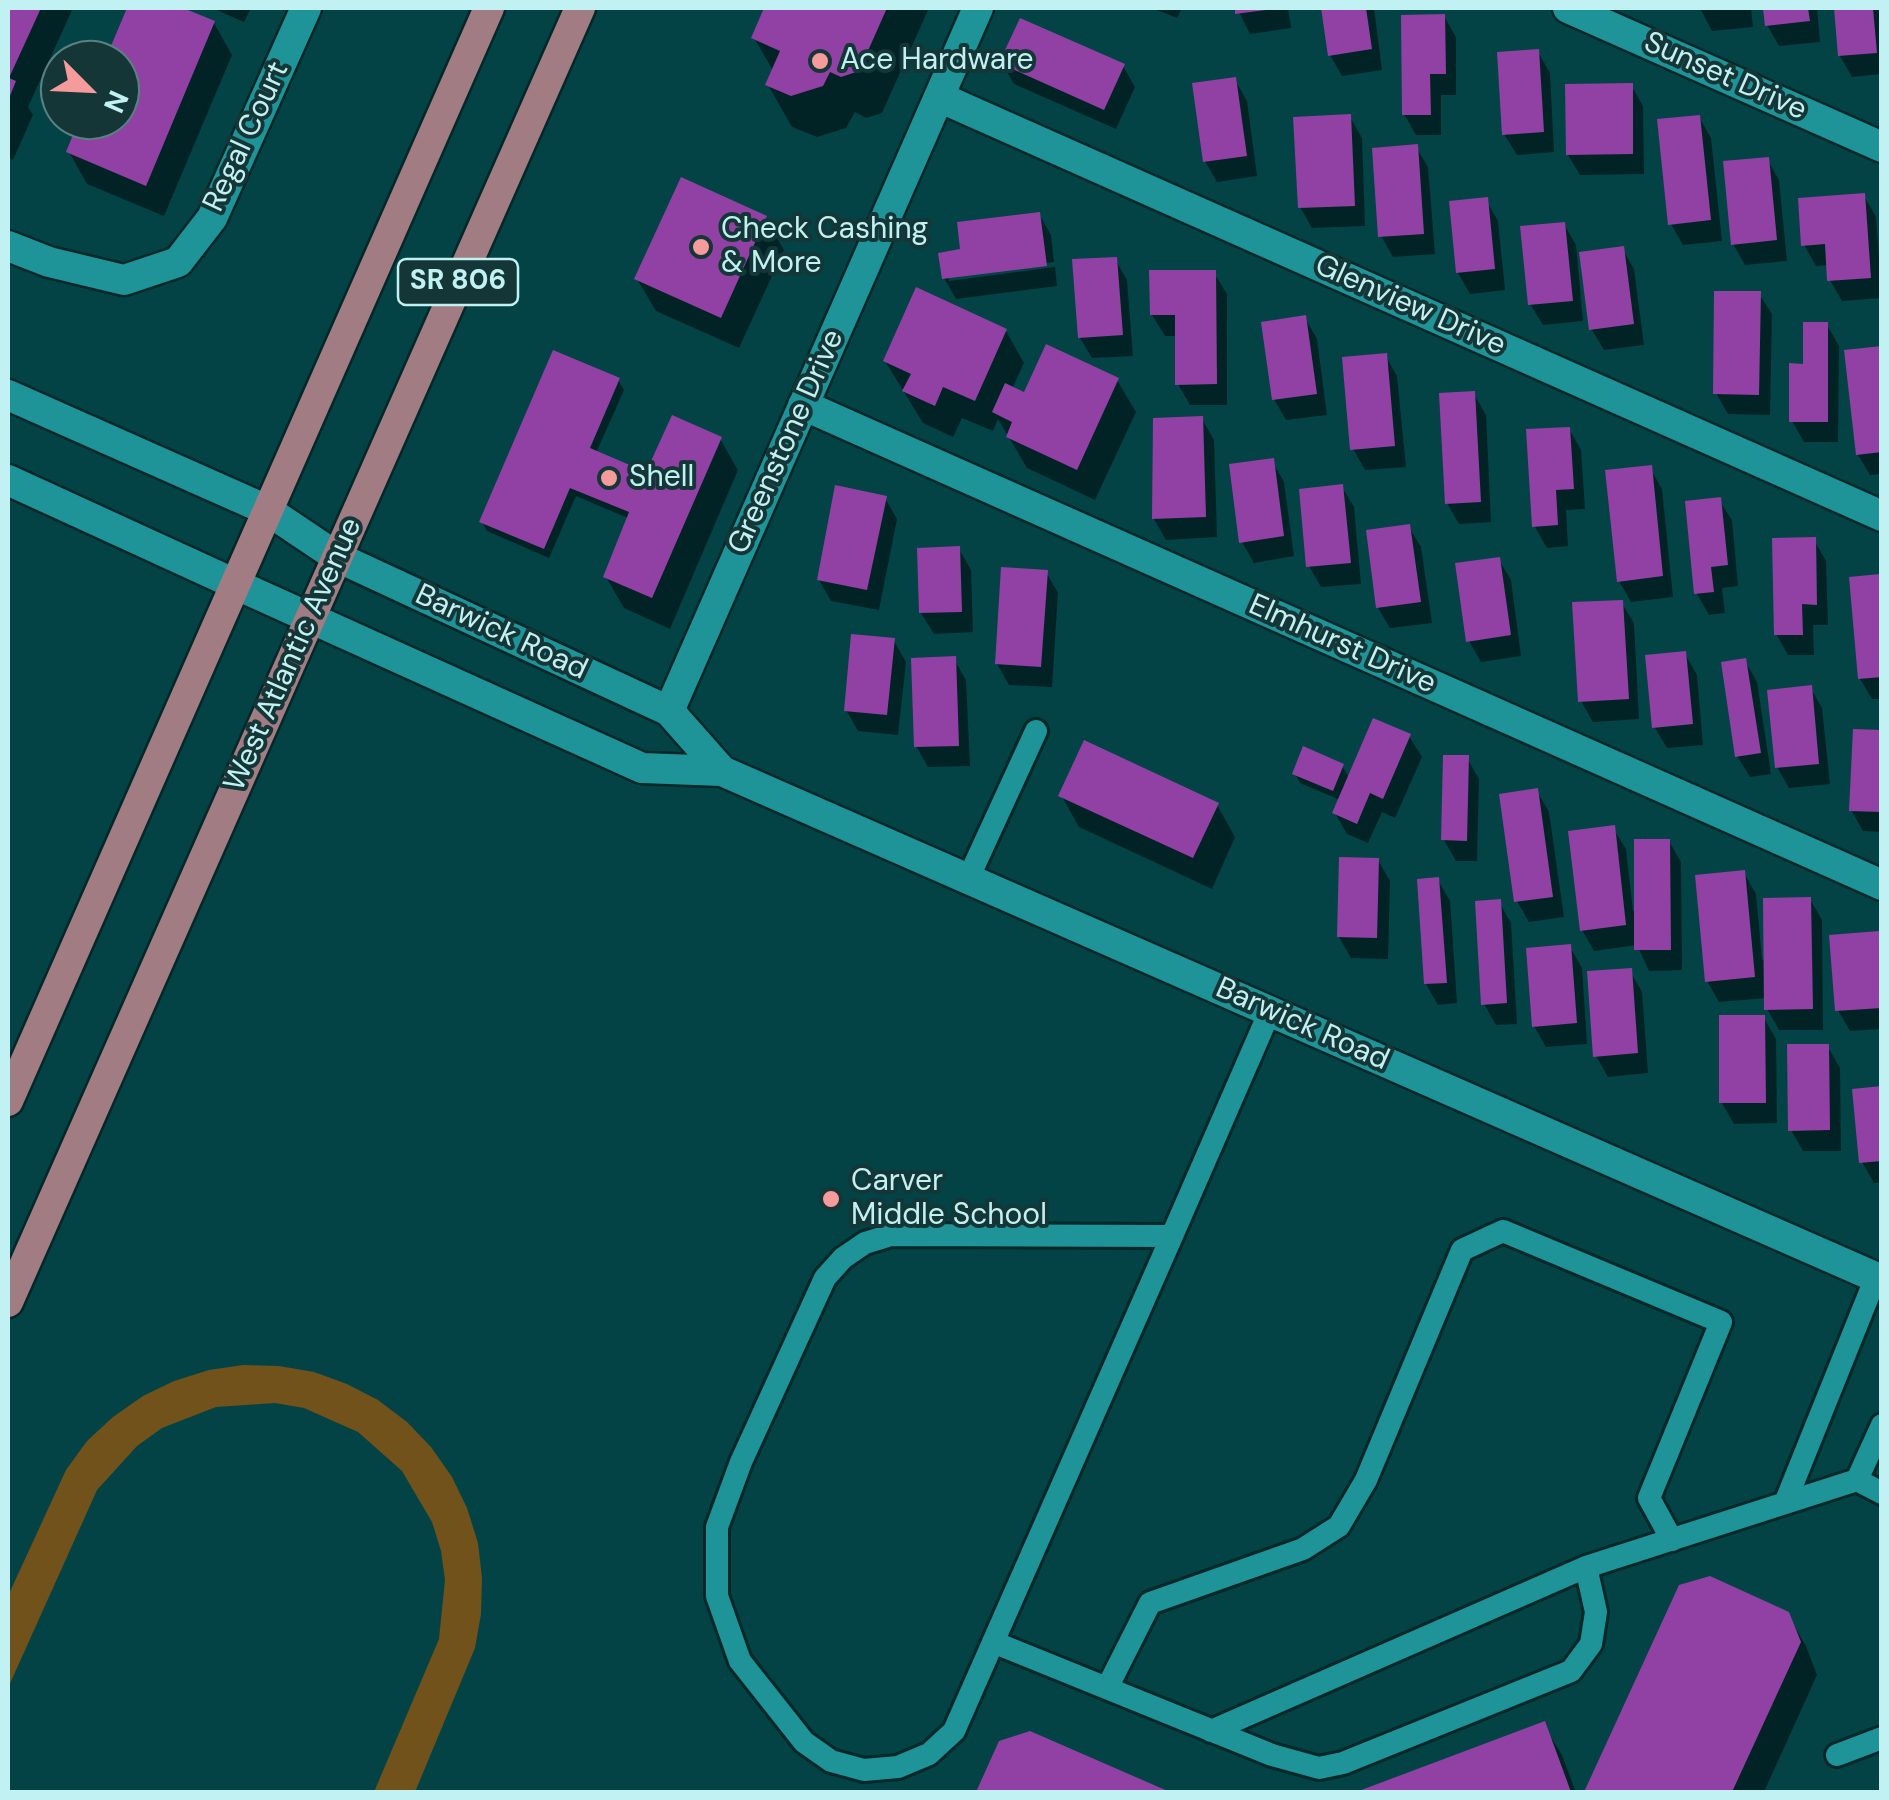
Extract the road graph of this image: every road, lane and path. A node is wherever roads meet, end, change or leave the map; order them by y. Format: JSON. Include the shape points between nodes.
{"nodes":[{"id":1,"x":306,"y":8,"type":"edge"},
{"id":2,"x":489,"y":8,"type":"edge"},
{"id":3,"x":580,"y":8,"type":"edge"},
{"id":4,"x":978,"y":8,"type":"edge"},
{"id":5,"x":1568,"y":8,"type":"edge"},
{"id":6,"x":939,"y":96,"type":"junction"},
{"id":7,"x":1882,"y":147,"type":"edge"},
{"id":8,"x":8,"y":246,"type":"edge"},
{"id":9,"x":8,"y":394,"type":"edge"},
{"id":10,"x":803,"y":405,"type":"junction"},
{"id":11,"x":8,"y":480,"type":"edge"},
{"id":12,"x":267,"y":510,"type":"junction"},
{"id":13,"x":1882,"y":516,"type":"edge"},
{"id":14,"x":338,"y":557,"type":"junction"},
{"id":15,"x":235,"y":584,"type":"junction"},
{"id":16,"x":311,"y":618,"type":"junction"},
{"id":17,"x":669,"y":711,"type":"junction"},
{"id":18,"x":1036,"y":731,"type":"dead end"},
{"id":19,"x":722,"y":771,"type":"junction"},
{"id":20,"x":968,"y":879,"type":"junction"},
{"id":21,"x":1882,"y":885,"type":"edge"},
{"id":22,"x":1270,"y":1011,"type":"junction"},
{"id":23,"x":8,"y":1101,"type":"edge"},
{"id":24,"x":1172,"y":1236,"type":"junction"},
{"id":25,"x":1879,"y":1278,"type":"edge"},
{"id":26,"x":8,"y":1302,"type":"edge"},
{"id":27,"x":1882,"y":1426,"type":"edge"},
{"id":28,"x":1857,"y":1480,"type":"junction"},
{"id":29,"x":1882,"y":1493,"type":"edge"},
{"id":30,"x":1786,"y":1503,"type":"junction"},
{"id":31,"x":1672,"y":1540,"type":"junction"},
{"id":32,"x":1586,"y":1567,"type":"junction"},
{"id":33,"x":993,"y":1642,"type":"junction"},
{"id":34,"x":1107,"y":1688,"type":"junction"},
{"id":35,"x":1211,"y":1730,"type":"junction"},
{"id":36,"x":1882,"y":1738,"type":"edge"},
{"id":37,"x":1837,"y":1754,"type":"dead end"}],
"edges":[{"from":1,"to":8,"type":"street","name":"Regal Court","via":[[212,218],[178,262],[124,280]]},
{"from":2,"to":12,"type":"main road","number":"SR 806"},
{"from":3,"to":14,"type":"main road","name":"West Atlantic Avenue","number":"SR 806"},
{"from":4,"to":6,"type":"street","name":"Greenstone Drive"},
{"from":5,"to":7,"type":"street","name":"Sunset Drive"},
{"from":6,"to":10,"type":"street","name":"Greenstone Drive"},
{"from":6,"to":13,"type":"street","name":"Glenview Drive"},
{"from":9,"to":12,"type":"street","name":"Barwick Road"},
{"from":10,"to":17,"type":"street","name":"Greenstone Drive"},
{"from":10,"to":21,"type":"street","name":"Elmhurst Drive"},
{"from":11,"to":15,"type":"street","name":"Barwick Road"},
{"from":12,"to":14,"type":"street","name":"Barwick Road"},
{"from":12,"to":15,"type":"main road","number":"SR 806"},
{"from":14,"to":16,"type":"main road","name":"West Atlantic Avenue","number":"SR 806"},
{"from":14,"to":17,"type":"street","name":"Barwick Road"},
{"from":15,"to":16,"type":"street","name":"Barwick Road"},
{"from":15,"to":23,"type":"main road","number":"SR 806"},
{"from":16,"to":19,"type":"street","name":"Barwick Road","via":[[642,768]]},
{"from":16,"to":26,"type":"main road","name":"West Atlantic Avenue","number":"SR 806"},
{"from":17,"to":19,"type":"street","name":"Barwick Road"},
{"from":18,"to":20,"type":"lane"},
{"from":19,"to":20,"type":"street","name":"Barwick Road"},
{"from":20,"to":22,"type":"street","name":"Barwick Road"},
{"from":22,"to":24,"type":"lane"},
{"from":22,"to":25,"type":"street","name":"Barwick Road"},
{"from":24,"to":33,"type":"lane"},
{"from":24,"to":33,"type":"lane","via":[[918,1234],[866,1243],[824,1278],[741,1462],[717,1527],[716,1596],[740,1661],[804,1742],[831,1761],[864,1770],[898,1767],[929,1754],[954,1731]]},
{"from":25,"to":30,"type":"lane"},
{"from":27,"to":28,"type":"lane"},
{"from":28,"to":29,"type":"lane"},
{"from":28,"to":30,"type":"lane"},
{"from":30,"to":31,"type":"lane"},
{"from":31,"to":32,"type":"lane"},
{"from":31,"to":34,"type":"lane","via":[[1650,1498],[1721,1322],[1504,1231],[1462,1250],[1366,1480],[1339,1526],[1302,1549],[1150,1604]]},
{"from":32,"to":35,"type":"lane"},
{"from":32,"to":35,"type":"lane","via":[[1596,1612],[1591,1644],[1571,1671],[1320,1768]]},
{"from":33,"to":34,"type":"lane"},
{"from":34,"to":35,"type":"lane"},
{"from":36,"to":37,"type":"lane"}]}
